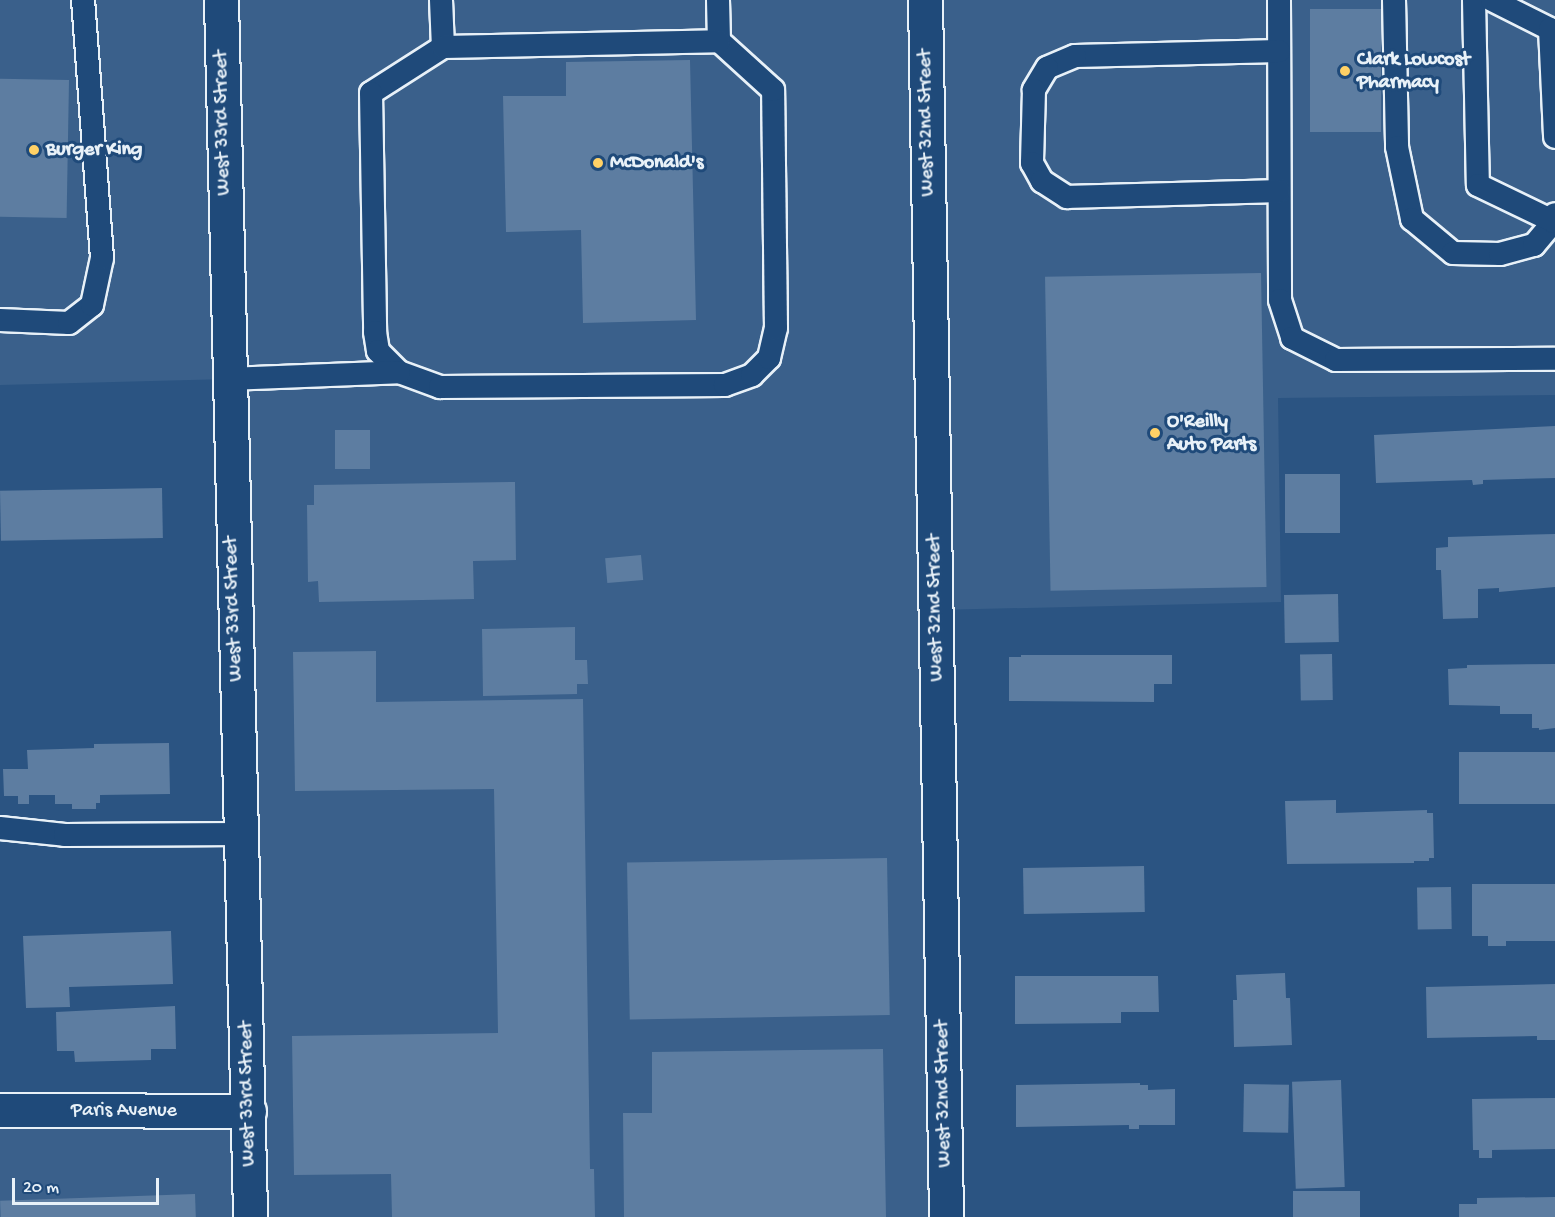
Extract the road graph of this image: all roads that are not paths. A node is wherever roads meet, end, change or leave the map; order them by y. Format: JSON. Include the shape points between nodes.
{"nodes":[{"id":1,"x":83,"y":0,"type":"edge"},
{"id":2,"x":221,"y":0,"type":"edge"},
{"id":3,"x":441,"y":0,"type":"edge"},
{"id":4,"x":718,"y":0,"type":"edge"},
{"id":5,"x":925,"y":0,"type":"edge"},
{"id":6,"x":1279,"y":0,"type":"edge"},
{"id":7,"x":1394,"y":0,"type":"edge"},
{"id":8,"x":1474,"y":0,"type":"edge"},
{"id":9,"x":1492,"y":0,"type":"edge"},
{"id":10,"x":718,"y":41,"type":"junction"},
{"id":11,"x":443,"y":47,"type":"junction"},
{"id":12,"x":1279,"y":51,"type":"junction"},
{"id":13,"x":1555,"y":137,"type":"edge"},
{"id":14,"x":1279,"y":191,"type":"junction"},
{"id":15,"x":1554,"y":219,"type":"edge"},
{"id":16,"x":0,"y":320,"type":"edge"},
{"id":17,"x":1555,"y":359,"type":"edge"},
{"id":18,"x":399,"y":372,"type":"junction"},
{"id":19,"x":228,"y":379,"type":"junction"},
{"id":20,"x":0,"y":828,"type":"edge"},
{"id":21,"x":241,"y":834,"type":"junction"},
{"id":22,"x":0,"y":1110,"type":"edge"},
{"id":23,"x":249,"y":1111,"type":"junction"},
{"id":24,"x":250,"y":1217,"type":"edge"},
{"id":25,"x":946,"y":1217,"type":"edge"}],
"edges":[{"from":1,"to":16,"type":"lane","via":[[102,258],[92,305],[69,323]]},
{"from":2,"to":19,"type":"street","name":"West 33rd Street"},
{"from":3,"to":11,"type":"lane"},
{"from":4,"to":10,"type":"lane"},
{"from":5,"to":25,"type":"street","name":"West 32nd Street"},
{"from":6,"to":12,"type":"lane"},
{"from":7,"to":15,"type":"lane","via":[[1397,147],[1412,219],[1453,253],[1500,254],[1534,245]]},
{"from":8,"to":15,"type":"lane","via":[[1478,185]]},
{"from":9,"to":13,"type":"lane","via":[[1550,29]]},
{"from":10,"to":11,"type":"lane"},
{"from":10,"to":18,"type":"lane","via":[[772,90],[776,328],[769,358],[762,367],[725,385],[440,387]]},
{"from":11,"to":18,"type":"lane","via":[[371,93],[375,332],[378,351]]},
{"from":12,"to":14,"type":"lane"},
{"from":12,"to":14,"type":"lane","via":[[1075,56],[1047,68],[1034,90],[1032,163],[1042,181],[1067,197]]},
{"from":14,"to":17,"type":"lane","via":[[1280,300],[1292,338],[1336,360]]},
{"from":18,"to":19,"type":"lane"},
{"from":19,"to":21,"type":"street","name":"West 33rd Street"},
{"from":20,"to":21,"type":"lane","via":[[65,835]]},
{"from":21,"to":23,"type":"street","name":"West 33rd Street"},
{"from":22,"to":23,"type":"street","name":"Paris Avenue"},
{"from":23,"to":24,"type":"street","name":"West 33rd Street"}]}
